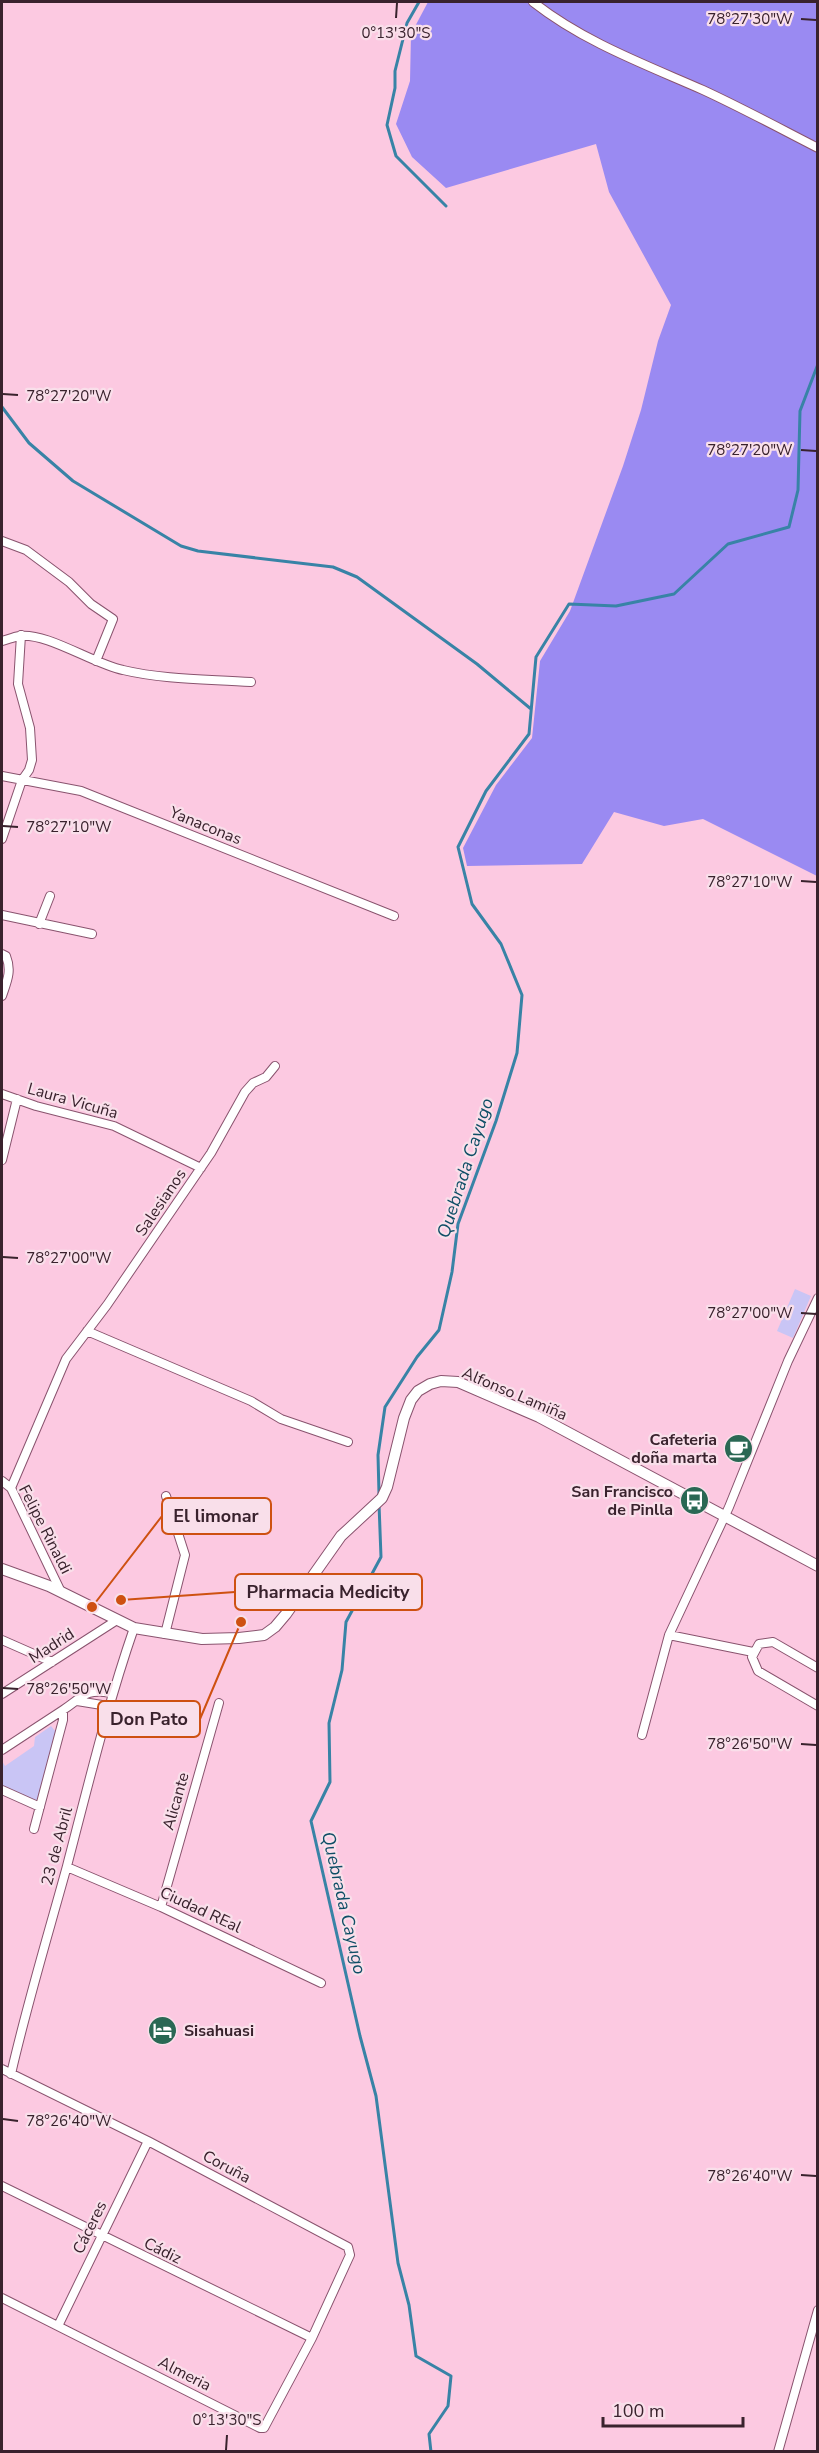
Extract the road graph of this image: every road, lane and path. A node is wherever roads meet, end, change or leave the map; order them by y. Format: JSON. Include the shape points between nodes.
{"nodes":[{"id":1,"x":533,"y":2,"type":"edge"},
{"id":2,"x":818,"y":147,"type":"edge"},
{"id":3,"x":2,"y":541,"type":"edge"},
{"id":4,"x":21,"y":635,"type":"junction"},
{"id":5,"x":2,"y":642,"type":"edge"},
{"id":6,"x":96,"y":661,"type":"junction"},
{"id":7,"x":251,"y":682,"type":"dead end"},
{"id":8,"x":2,"y":776,"type":"edge"},
{"id":9,"x":22,"y":780,"type":"junction"},
{"id":10,"x":2,"y":839,"type":"edge"},
{"id":11,"x":50,"y":896,"type":"dead end"},
{"id":12,"x":2,"y":915,"type":"edge"},
{"id":13,"x":394,"y":916,"type":"dead end"},
{"id":14,"x":39,"y":924,"type":"junction"},
{"id":15,"x":92,"y":934,"type":"dead end"},
{"id":16,"x":2,"y":954,"type":"edge"},
{"id":17,"x":2,"y":996,"type":"edge"},
{"id":18,"x":275,"y":1066,"type":"dead end"},
{"id":19,"x":2,"y":1094,"type":"edge"},
{"id":20,"x":17,"y":1099,"type":"junction"},
{"id":21,"x":2,"y":1160,"type":"edge"},
{"id":22,"x":201,"y":1168,"type":"junction"},
{"id":23,"x":818,"y":1298,"type":"edge"},
{"id":24,"x":87,"y":1331,"type":"junction"},
{"id":25,"x":348,"y":1442,"type":"dead end"},
{"id":26,"x":2,"y":1481,"type":"edge"},
{"id":27,"x":10,"y":1488,"type":"junction"},
{"id":28,"x":165,"y":1496,"type":"dead end"},
{"id":29,"x":725,"y":1515,"type":"junction"},
{"id":30,"x":818,"y":1566,"type":"edge"},
{"id":31,"x":2,"y":1569,"type":"edge"},
{"id":32,"x":61,"y":1592,"type":"junction"},
{"id":33,"x":117,"y":1620,"type":"junction"},
{"id":34,"x":134,"y":1628,"type":"junction"},
{"id":35,"x":165,"y":1634,"type":"junction"},
{"id":36,"x":669,"y":1635,"type":"junction"},
{"id":37,"x":2,"y":1640,"type":"edge"},
{"id":38,"x":753,"y":1652,"type":"junction"},
{"id":39,"x":52,"y":1662,"type":"junction"},
{"id":40,"x":818,"y":1668,"type":"edge"},
{"id":41,"x":2,"y":1694,"type":"edge"},
{"id":42,"x":111,"y":1694,"type":"junction"},
{"id":43,"x":77,"y":1701,"type":"junction"},
{"id":44,"x":219,"y":1703,"type":"dead end"},
{"id":45,"x":108,"y":1706,"type":"junction"},
{"id":46,"x":818,"y":1706,"type":"edge"},
{"id":47,"x":63,"y":1710,"type":"junction"},
{"id":48,"x":642,"y":1735,"type":"dead end"},
{"id":49,"x":2,"y":1750,"type":"edge"},
{"id":50,"x":2,"y":1790,"type":"edge"},
{"id":51,"x":40,"y":1807,"type":"junction"},
{"id":52,"x":34,"y":1829,"type":"dead end"},
{"id":53,"x":67,"y":1867,"type":"junction"},
{"id":54,"x":161,"y":1906,"type":"junction"},
{"id":55,"x":321,"y":1983,"type":"dead end"},
{"id":56,"x":2,"y":2069,"type":"edge"},
{"id":57,"x":11,"y":2074,"type":"junction"},
{"id":58,"x":148,"y":2141,"type":"junction"},
{"id":59,"x":2,"y":2186,"type":"edge"},
{"id":60,"x":101,"y":2237,"type":"junction"},
{"id":61,"x":2,"y":2298,"type":"edge"},
{"id":62,"x":818,"y":2310,"type":"edge"},
{"id":63,"x":58,"y":2326,"type":"junction"},
{"id":64,"x":312,"y":2338,"type":"junction"},
{"id":65,"x":778,"y":2451,"type":"edge"}],
"edges":[{"from":1,"to":2,"type":"street","via":[[612,51]]},
{"from":3,"to":6,"type":"street","via":[[26,550],[113,619]]},
{"from":4,"to":5,"type":"street"},
{"from":4,"to":6,"type":"street","via":[[54,642]]},
{"from":4,"to":9,"type":"street","via":[[18,684],[33,743],[29,770]]},
{"from":6,"to":7,"type":"street","via":[[154,675]]},
{"from":8,"to":9,"type":"street","name":"Yanaconas"},
{"from":9,"to":10,"type":"street"},
{"from":9,"to":13,"type":"street","name":"Yanaconas","via":[[81,791]]},
{"from":11,"to":14,"type":"street"},
{"from":12,"to":14,"type":"street"},
{"from":14,"to":15,"type":"street"},
{"from":16,"to":17,"type":"street","via":[[9,965],[9,976]]},
{"from":18,"to":22,"type":"street","name":"Salesianos","via":[[267,1077],[245,1092]]},
{"from":19,"to":20,"type":"street","name":"Laura Vicuña"},
{"from":20,"to":21,"type":"street"},
{"from":20,"to":22,"type":"street","name":"Laura Vicuña","via":[[114,1126]]},
{"from":22,"to":24,"type":"street","name":"Salesianos"},
{"from":23,"to":29,"type":"street"},
{"from":24,"to":25,"type":"street","via":[[251,1401],[281,1419]]},
{"from":24,"to":27,"type":"street","name":"Salesianos","via":[[66,1359]]},
{"from":26,"to":27,"type":"street","name":"Felipe Rinaldi"},
{"from":27,"to":32,"type":"street","name":"Felipe Rinaldi"},
{"from":28,"to":35,"type":"street","via":[[185,1555]]},
{"from":29,"to":30,"type":"street","name":"Alfonso Lamiña"},
{"from":29,"to":35,"type":"street","name":"Alfonso Lamiña","via":[[539,1417],[458,1382],[441,1381],[424,1387],[411,1400],[387,1487],[378,1502],[341,1536],[275,1627],[264,1635],[239,1638]]},
{"from":29,"to":36,"type":"street"},
{"from":31,"to":32,"type":"street","name":"Alfonso Lamiña"},
{"from":32,"to":33,"type":"street","name":"Alfonso Lamiña"},
{"from":33,"to":34,"type":"street","name":"Alfonso Lamiña"},
{"from":33,"to":39,"type":"street","name":"Madrid"},
{"from":34,"to":35,"type":"street","name":"Alfonso Lamiña"},
{"from":34,"to":42,"type":"street","name":"23 de Abril"},
{"from":36,"to":38,"type":"street"},
{"from":36,"to":48,"type":"street"},
{"from":37,"to":39,"type":"street"},
{"from":38,"to":40,"type":"street","via":[[759,1644],[773,1642]]},
{"from":38,"to":46,"type":"street","via":[[752,1662],[758,1671]]},
{"from":39,"to":41,"type":"street","name":"Madrid"},
{"from":42,"to":43,"type":"street","via":[[90,1692]]},
{"from":42,"to":45,"type":"street","name":"23 de Abril"},
{"from":43,"to":45,"type":"street"},
{"from":43,"to":47,"type":"street"},
{"from":44,"to":54,"type":"street","name":"Alicante"},
{"from":45,"to":53,"type":"street","name":"23 de Abril"},
{"from":47,"to":49,"type":"street"},
{"from":47,"to":51,"type":"street"},
{"from":50,"to":51,"type":"street"},
{"from":51,"to":52,"type":"street"},
{"from":53,"to":54,"type":"street","name":"Ciudad REal"},
{"from":53,"to":57,"type":"street","name":"23 de Abril"},
{"from":54,"to":55,"type":"street","name":"Ciudad REal"},
{"from":56,"to":57,"type":"street","name":"Coruña"},
{"from":57,"to":58,"type":"street","name":"Coruña"},
{"from":58,"to":60,"type":"street","name":"Cáceres"},
{"from":58,"to":64,"type":"street","name":"Coruña","via":[[348,2247],[350,2255]]},
{"from":59,"to":60,"type":"street","name":"Cádiz"},
{"from":60,"to":63,"type":"street","name":"Cáceres"},
{"from":60,"to":64,"type":"street","name":"Cádiz"},
{"from":61,"to":63,"type":"street","name":"Almeria"},
{"from":62,"to":65,"type":"street"},
{"from":63,"to":64,"type":"street","name":"Almeria","via":[[260,2428],[267,2426]]}]}
